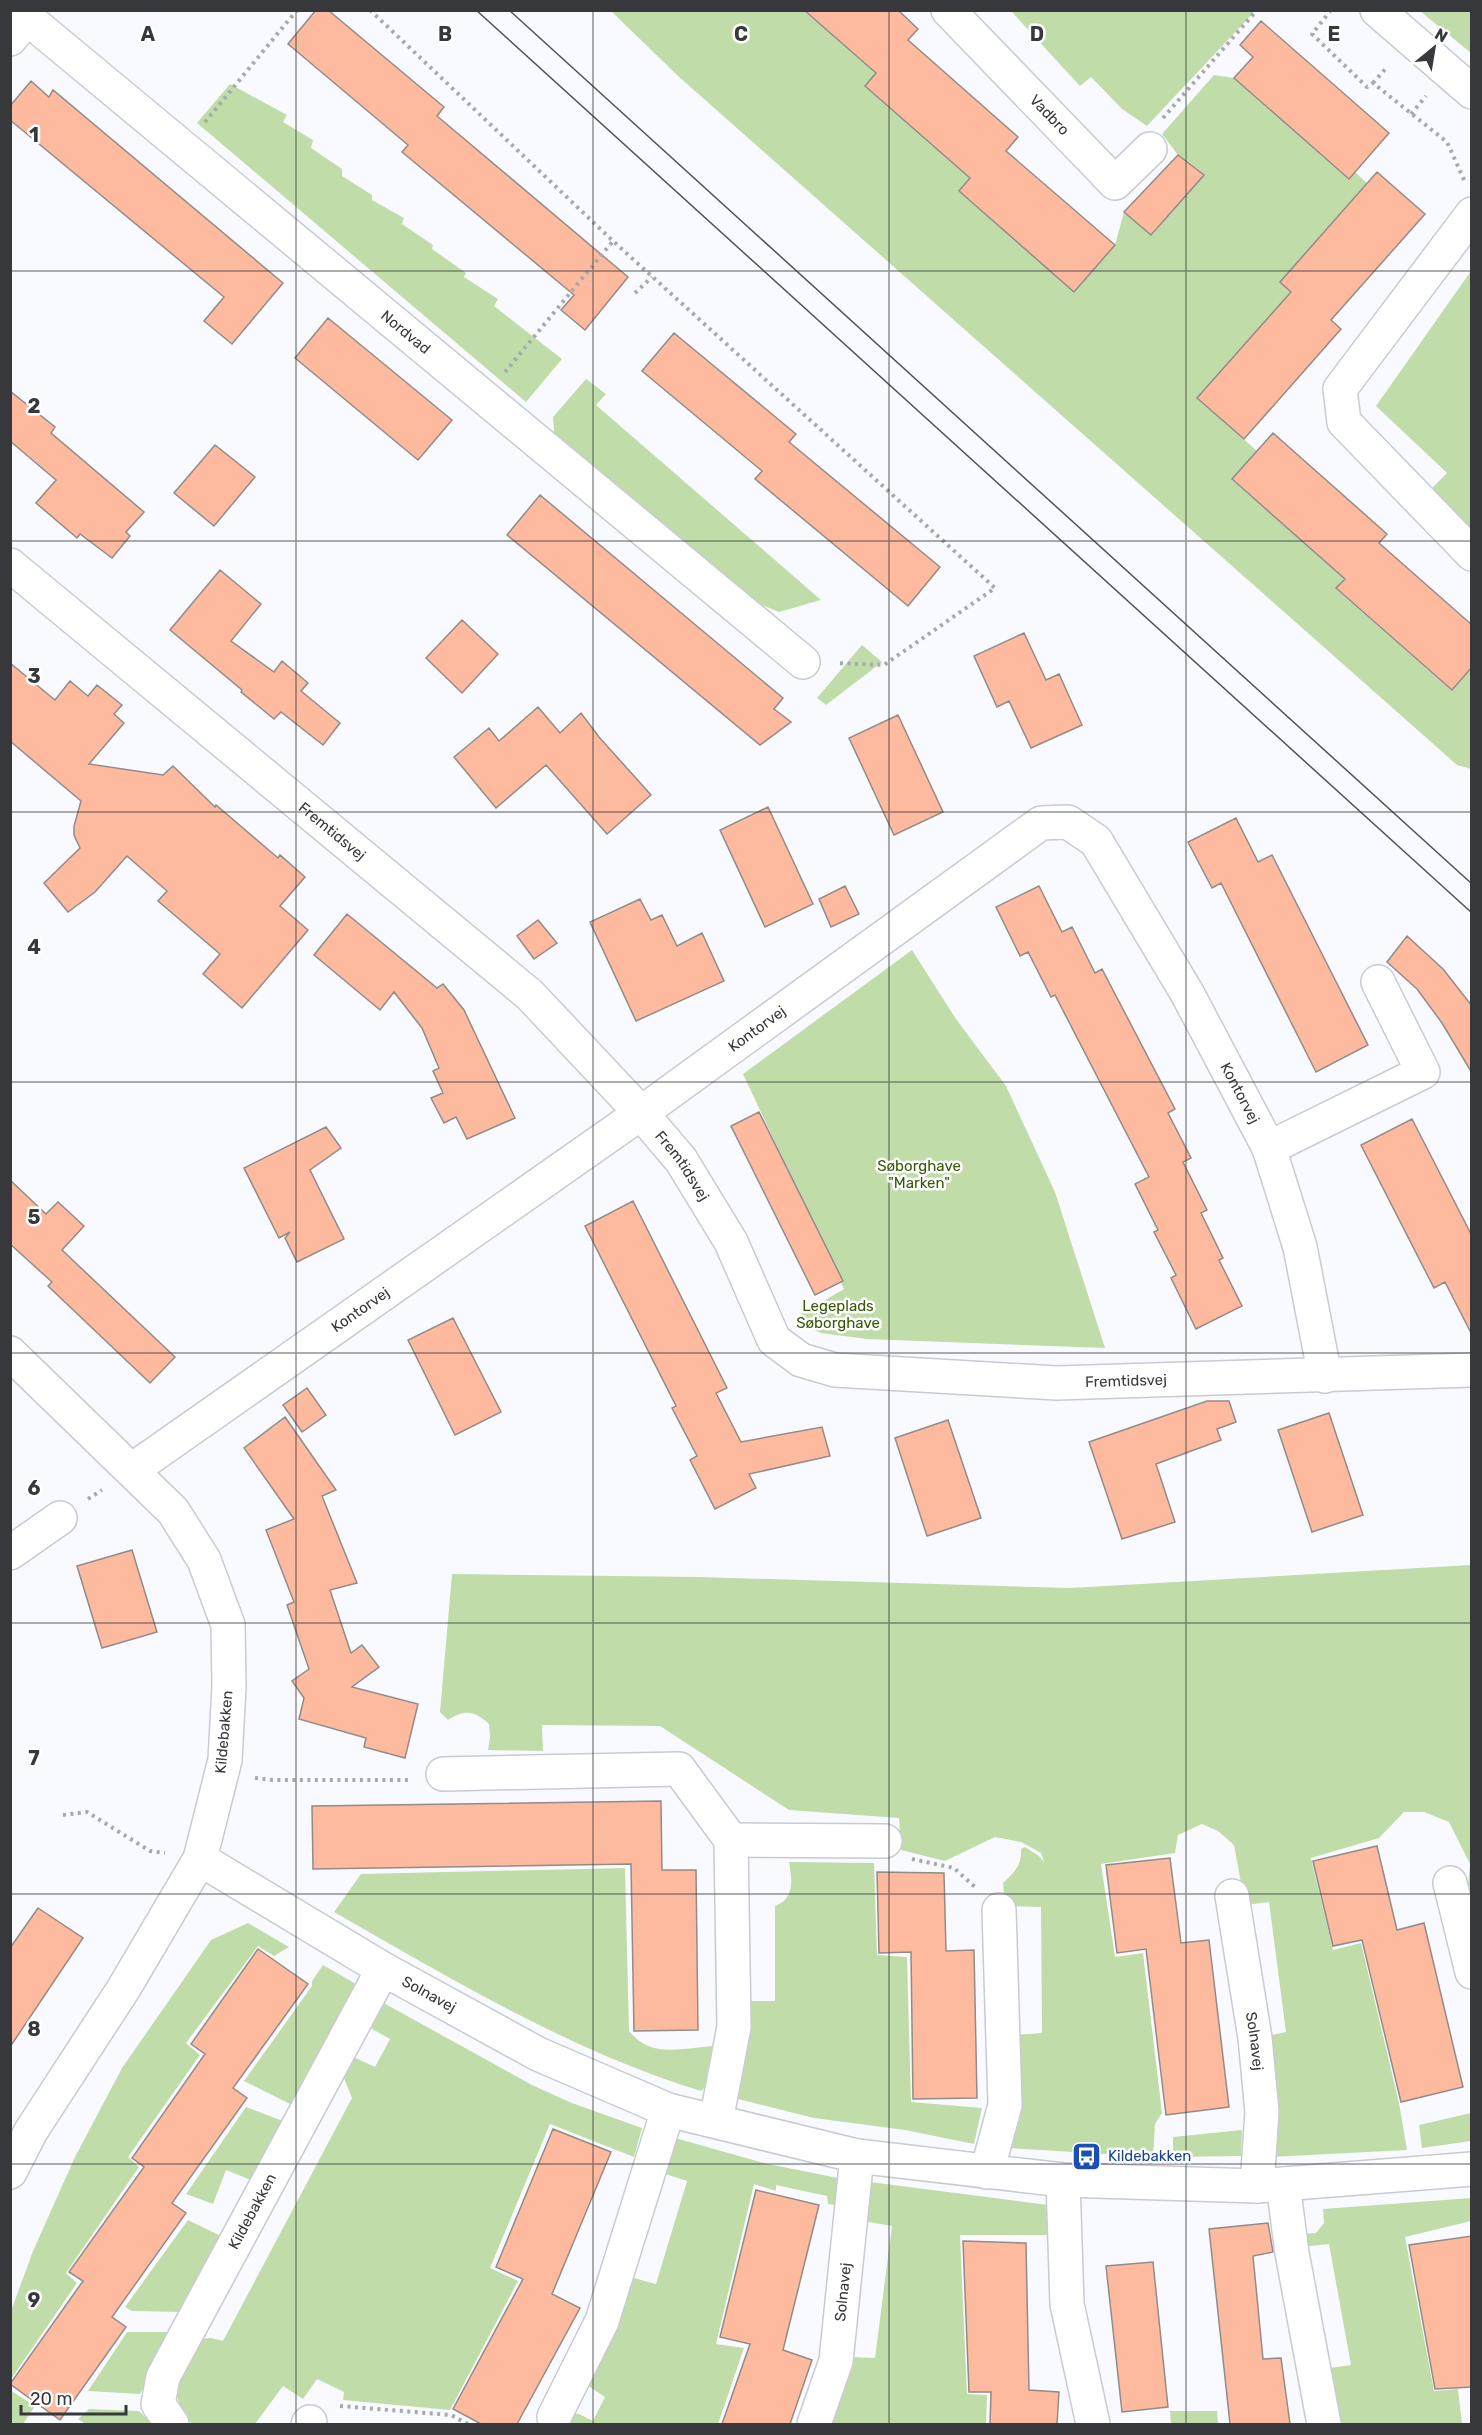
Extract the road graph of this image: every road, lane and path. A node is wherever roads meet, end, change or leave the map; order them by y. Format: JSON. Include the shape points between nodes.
{"nodes":[{"id":1,"x":297,"y":10,"type":"edge"},
{"id":2,"x":370,"y":10,"type":"edge"},
{"id":3,"x":948,"y":10,"type":"edge"},
{"id":4,"x":1257,"y":10,"type":"edge"},
{"id":5,"x":1331,"y":10,"type":"edge"},
{"id":6,"x":1378,"y":11,"type":"edge"},
{"id":7,"x":10,"y":39,"type":"edge"},
{"id":8,"x":1472,"y":92,"type":"edge"},
{"id":9,"x":184,"y":148,"type":"junction"},
{"id":10,"x":1150,"y":149,"type":"joint"},
{"id":11,"x":1469,"y":200,"type":"edge"},
{"id":12,"x":613,"y":242,"type":"junction"},
{"id":13,"x":652,"y":276,"type":"junction"},
{"id":14,"x":634,"y":293,"type":"dead end"},
{"id":15,"x":484,"y":398,"type":"junction"},
{"id":16,"x":1472,"y":554,"type":"edge"},
{"id":17,"x":10,"y":565,"type":"edge"},
{"id":18,"x":803,"y":662,"type":"joint"},
{"id":19,"x":1378,"y":982,"type":"dead end"},
{"id":20,"x":641,"y":1113,"type":"junction"},
{"id":21,"x":1269,"y":1149,"type":"junction"},
{"id":22,"x":10,"y":1353,"type":"edge"},
{"id":23,"x":1472,"y":1370,"type":"edge"},
{"id":24,"x":1325,"y":1376,"type":"junction"},
{"id":25,"x":132,"y":1470,"type":"junction"},
{"id":26,"x":60,"y":1518,"type":"joint"},
{"id":27,"x":10,"y":1553,"type":"edge"},
{"id":28,"x":221,"y":1774,"type":"junction"},
{"id":29,"x":443,"y":1774,"type":"joint"},
{"id":30,"x":63,"y":1815,"type":"dead end"},
{"id":31,"x":731,"y":1840,"type":"junction"},
{"id":32,"x":885,"y":1841,"type":"joint"},
{"id":33,"x":200,"y":1859,"type":"junction"},
{"id":34,"x":1450,"y":1883,"type":"dead end"},
{"id":35,"x":1232,"y":1896,"type":"dead end"},
{"id":36,"x":999,"y":1910,"type":"joint"},
{"id":37,"x":383,"y":1969,"type":"junction"},
{"id":38,"x":1472,"y":1972,"type":"edge"},
{"id":39,"x":668,"y":2110,"type":"junction"},
{"id":40,"x":716,"y":2121,"type":"junction"},
{"id":41,"x":857,"y":2156,"type":"junction"},
{"id":42,"x":1472,"y":2169,"type":"edge"},
{"id":43,"x":10,"y":2172,"type":"edge"},
{"id":44,"x":987,"y":2172,"type":"junction"},
{"id":45,"x":1063,"y":2180,"type":"junction"},
{"id":46,"x":1270,"y":2185,"type":"junction"},
{"id":47,"x":554,"y":2417,"type":"dead end"},
{"id":48,"x":309,"y":2423,"type":"edge"},
{"id":49,"x":172,"y":2424,"type":"edge"},
{"id":50,"x":468,"y":2424,"type":"edge"},
{"id":51,"x":814,"y":2424,"type":"edge"},
{"id":52,"x":1093,"y":2424,"type":"edge"},
{"id":53,"x":1324,"y":2424,"type":"edge"}],
"edges":[{"from":1,"to":9,"type":"path"},
{"from":2,"to":12,"type":"path"},
{"from":3,"to":10,"type":"street","name":"Vadbro","via":[[1115,183]]},
{"from":4,"to":10,"type":"path","via":[[1148,135]]},
{"from":5,"to":11,"type":"path","via":[[1312,34],[1367,87],[1373,83],[1447,142]]},
{"from":6,"to":8,"type":"street"},
{"from":7,"to":9,"type":"street","name":"Nordvad","via":[[27,18]]},
{"from":9,"to":15,"type":"street","name":"Nordvad"},
{"from":11,"to":16,"type":"street","via":[[1340,388],[1344,422]]},
{"from":12,"to":13,"type":"path"},
{"from":12,"to":15,"type":"path"},
{"from":13,"to":14,"type":"path"},
{"from":13,"to":18,"type":"path","via":[[995,588],[884,665]]},
{"from":15,"to":18,"type":"street","name":"Nordvad"},
{"from":17,"to":20,"type":"street","name":"Fremtidsvej","via":[[530,995]]},
{"from":19,"to":21,"type":"street","via":[[1423,1072]]},
{"from":20,"to":21,"type":"street","name":"Kontorvej","via":[[1041,823],[1068,822],[1096,841],[1187,993]]},
{"from":20,"to":24,"type":"street","name":"Fremtidsvej","via":[[681,1160],[731,1242],[774,1340],[801,1360],[836,1370],[1057,1383]]},
{"from":20,"to":25,"type":"street","name":"Kontorvej"},
{"from":21,"to":24,"type":"street","name":"Kontorvej","via":[[1300,1247]]},
{"from":22,"to":25,"type":"street","name":"Kildebakken"},
{"from":23,"to":24,"type":"street","name":"Fremtidsvej"},
{"from":25,"to":26,"type":"path"},
{"from":25,"to":28,"type":"street","name":"Kildebakken","via":[[173,1511],[204,1560],[228,1625],[229,1687]]},
{"from":26,"to":27,"type":"street"},
{"from":28,"to":29,"type":"path","via":[[272,1780],[431,1780]]},
{"from":28,"to":33,"type":"street","name":"Kildebakken"},
{"from":29,"to":31,"type":"street","via":[[679,1769]]},
{"from":30,"to":33,"type":"path","via":[[87,1812],[150,1851]]},
{"from":31,"to":32,"type":"street"},
{"from":31,"to":40,"type":"street","via":[[734,2027]]},
{"from":32,"to":36,"type":"path","via":[[901,1857],[954,1868]]},
{"from":33,"to":37,"type":"street","name":"Solnavej"},
{"from":33,"to":43,"type":"street","name":"Kildebakken","via":[[124,1988],[31,2131]]},
{"from":34,"to":38,"type":"street"},
{"from":35,"to":46,"type":"street","name":"Solnavej","via":[[1255,2038]]},
{"from":36,"to":44,"type":"street","via":[[1005,2105]]},
{"from":37,"to":39,"type":"street","name":"Solnavej","via":[[538,2054]]},
{"from":37,"to":49,"type":"street","name":"Kildebakken","via":[[163,2377],[158,2404]]},
{"from":39,"to":40,"type":"street","name":"Solnavej"},
{"from":39,"to":47,"type":"street","via":[[602,2320]]},
{"from":40,"to":41,"type":"street","name":"Solnavej"},
{"from":41,"to":44,"type":"street","name":"Solnavej"},
{"from":41,"to":51,"type":"street","name":"Solnavej","via":[[836,2361]]},
{"from":42,"to":46,"type":"street","name":"Solnavej"},
{"from":44,"to":45,"type":"street","name":"Solnavej"},
{"from":45,"to":46,"type":"street","name":"Solnavej"},
{"from":45,"to":52,"type":"street","via":[[1067,2304]]},
{"from":46,"to":53,"type":"street","name":"Solnavej","via":[[1292,2253]]},
{"from":48,"to":50,"type":"path","via":[[338,2406],[451,2415]]}]}
